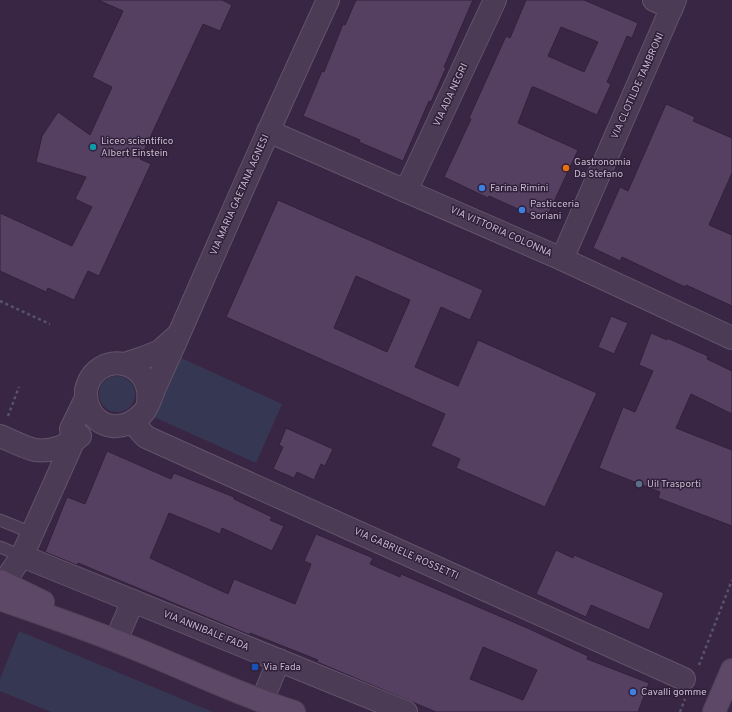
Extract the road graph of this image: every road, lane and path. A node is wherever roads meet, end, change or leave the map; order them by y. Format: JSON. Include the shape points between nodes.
{"nodes":[{"id":1,"x":328,"y":0,"type":"edge"},
{"id":2,"x":495,"y":0,"type":"edge"},
{"id":3,"x":667,"y":3,"type":"edge"},
{"id":4,"x":268,"y":131,"type":"junction"},
{"id":5,"x":406,"y":191,"type":"junction"},
{"id":6,"x":562,"y":259,"type":"junction"},
{"id":7,"x":0,"y":301,"type":"edge"},
{"id":8,"x":50,"y":324,"type":"dead end"},
{"id":9,"x":180,"y":333,"type":"junction"},
{"id":10,"x":732,"y":338,"type":"edge"},
{"id":11,"x":125,"y":364,"type":"junction"},
{"id":12,"x":19,"y":387,"type":"dead end"},
{"id":13,"x":86,"y":398,"type":"junction"},
{"id":14,"x":148,"y":403,"type":"junction"},
{"id":15,"x":133,"y":423,"type":"junction"},
{"id":16,"x":105,"y":424,"type":"junction"},
{"id":17,"x":3,"y":428,"type":"edge"},
{"id":18,"x":73,"y":442,"type":"junction"},
{"id":19,"x":0,"y":520,"type":"edge"},
{"id":20,"x":32,"y":533,"type":"junction"},
{"id":21,"x":0,"y":547,"type":"edge"},
{"id":22,"x":22,"y":556,"type":"junction"},
{"id":23,"x":732,"y":580,"type":"edge"},
{"id":24,"x":1,"y":588,"type":"edge"},
{"id":25,"x":133,"y":601,"type":"junction"},
{"id":26,"x":121,"y":642,"type":"junction"},
{"id":27,"x":278,"y":660,"type":"junction"},
{"id":28,"x":732,"y":670,"type":"edge"},
{"id":29,"x":689,"y":681,"type":"junction"},
{"id":30,"x":262,"y":701,"type":"junction"},
{"id":31,"x":294,"y":712,"type":"edge"},
{"id":32,"x":406,"y":712,"type":"edge"},
{"id":33,"x":680,"y":712,"type":"edge"},
{"id":34,"x":714,"y":712,"type":"edge"}],
"edges":[{"from":1,"to":4,"type":"street","name":"VIA MARIA GAETANA AGNESI"},
{"from":2,"to":5,"type":"street","name":"VIA ADA NEGRI"},
{"from":3,"to":6,"type":"street","name":"VIA CLOTILDE TAMBRONI"},
{"from":4,"to":5,"type":"street","name":"VIA VITTORIA COLONNA"},
{"from":4,"to":9,"type":"street","name":"VIA MARIA GAETANA AGNESI"},
{"from":5,"to":6,"type":"street","name":"VIA VITTORIA COLONNA"},
{"from":6,"to":10,"type":"street","name":"VIA VITTORIA COLONNA"},
{"from":7,"to":8,"type":"path"},
{"from":9,"to":11,"type":"street","name":"VIA MARIA GAETANA AGNESI","via":[[160,350]]},
{"from":9,"to":14,"type":"street"},
{"from":11,"to":13,"type":"street","via":[[114,363],[95,372],[89,381]]},
{"from":11,"to":14,"type":"street","via":[[135,368],[143,376],[149,394]]},
{"from":12,"to":17,"type":"path"},
{"from":13,"to":16,"type":"street","via":[[91,412]]},
{"from":13,"to":18,"type":"street","via":[[71,429]]},
{"from":14,"to":15,"type":"street","via":[[144,412]]},
{"from":15,"to":16,"type":"street","via":[[119,426]]},
{"from":15,"to":29,"type":"street","name":"VIA GABRIELE ROSSETTI","via":[[146,437]]},
{"from":16,"to":18,"type":"street","via":[[91,427]]},
{"from":17,"to":18,"type":"street","via":[[34,450],[52,450]]},
{"from":18,"to":20,"type":"street"},
{"from":19,"to":20,"type":"lane"},
{"from":20,"to":22,"type":"street"},
{"from":21,"to":22,"type":"lane"},
{"from":22,"to":24,"type":"street"},
{"from":22,"to":25,"type":"street","name":"VIA ANNIBALE FADA"},
{"from":23,"to":29,"type":"path"},
{"from":24,"to":26,"type":"main road"},
{"from":25,"to":26,"type":"street"},
{"from":25,"to":27,"type":"street","name":"VIA ANNIBALE FADA"},
{"from":26,"to":30,"type":"main road","via":[[211,682]]},
{"from":27,"to":30,"type":"street"},
{"from":27,"to":32,"type":"street","name":"VIA ANNIBALE FADA"},
{"from":28,"to":34,"type":"main road"},
{"from":29,"to":33,"type":"path"},
{"from":30,"to":31,"type":"main road"}]}
